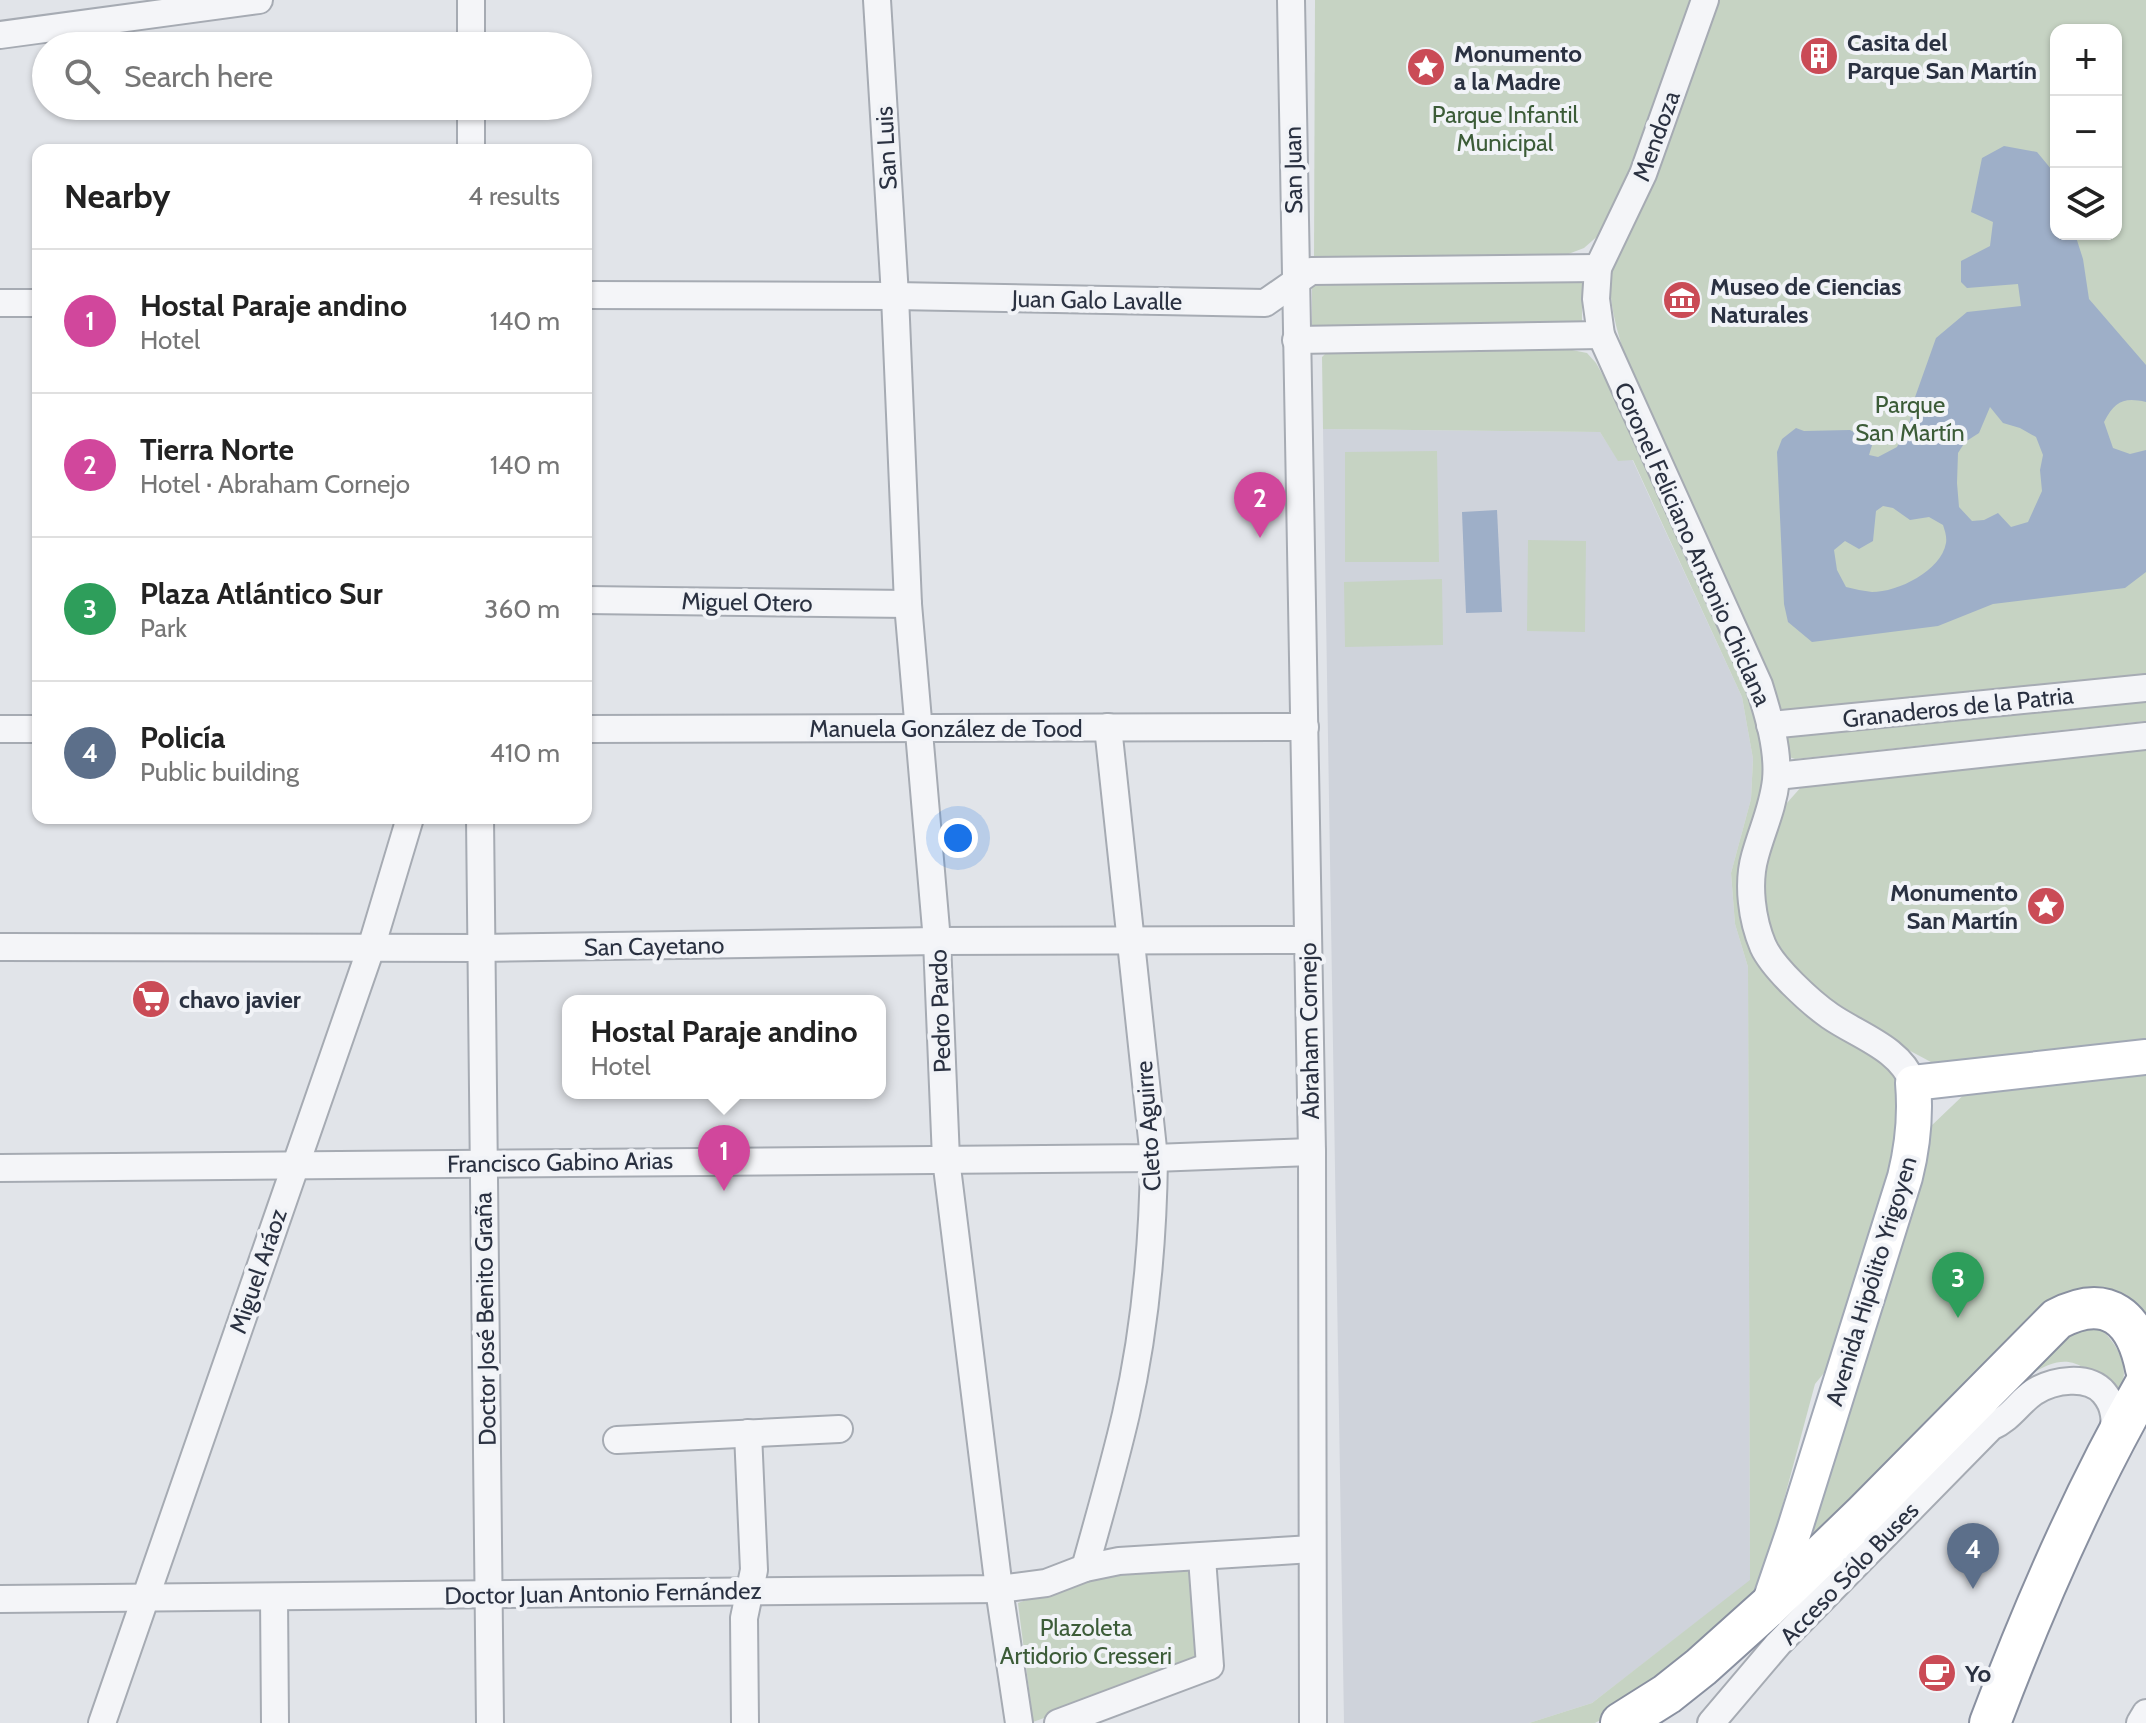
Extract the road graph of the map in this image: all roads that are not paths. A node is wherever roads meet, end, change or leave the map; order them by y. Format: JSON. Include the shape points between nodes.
{"nodes":[{"id":1,"x":259,"y":0,"type":"edge"},
{"id":2,"x":471,"y":0,"type":"edge"},
{"id":3,"x":877,"y":0,"type":"edge"},
{"id":4,"x":1291,"y":0,"type":"edge"},
{"id":5,"x":1705,"y":0,"type":"edge"},
{"id":6,"x":471,"y":32,"type":"edge"},
{"id":7,"x":0,"y":35,"type":"edge"},
{"id":8,"x":471,"y":120,"type":"edge"},
{"id":9,"x":471,"y":144,"type":"edge"},
{"id":10,"x":1598,"y":268,"type":"junction"},
{"id":11,"x":1295,"y":281,"type":"junction"},
{"id":12,"x":895,"y":296,"type":"junction"},
{"id":13,"x":0,"y":303,"type":"edge"},
{"id":14,"x":32,"y":303,"type":"edge"},
{"id":15,"x":592,"y":303,"type":"edge"},
{"id":16,"x":1601,"y":335,"type":"junction"},
{"id":17,"x":1296,"y":340,"type":"junction"},
{"id":18,"x":592,"y":600,"type":"edge"},
{"id":19,"x":908,"y":604,"type":"junction"},
{"id":20,"x":2146,"y":688,"type":"edge"},
{"id":21,"x":1770,"y":725,"type":"junction"},
{"id":22,"x":1108,"y":727,"type":"junction"},
{"id":23,"x":1305,"y":727,"type":"junction"},
{"id":24,"x":0,"y":729,"type":"edge"},
{"id":25,"x":32,"y":729,"type":"edge"},
{"id":26,"x":592,"y":729,"type":"edge"},
{"id":27,"x":920,"y":729,"type":"junction"},
{"id":28,"x":2146,"y":736,"type":"edge"},
{"id":29,"x":1777,"y":776,"type":"junction"},
{"id":30,"x":408,"y":824,"type":"edge"},
{"id":31,"x":480,"y":824,"type":"edge"},
{"id":32,"x":1307,"y":940,"type":"junction"},
{"id":33,"x":937,"y":941,"type":"junction"},
{"id":34,"x":1131,"y":942,"type":"junction"},
{"id":35,"x":0,"y":947,"type":"edge"},
{"id":36,"x":371,"y":948,"type":"junction"},
{"id":37,"x":481,"y":948,"type":"junction"},
{"id":38,"x":2146,"y":1057,"type":"edge"},
{"id":39,"x":1913,"y":1083,"type":"junction"},
{"id":40,"x":1312,"y":1152,"type":"junction"},
{"id":41,"x":1154,"y":1158,"type":"junction"},
{"id":42,"x":946,"y":1159,"type":"junction"},
{"id":43,"x":483,"y":1162,"type":"junction"},
{"id":44,"x":295,"y":1166,"type":"junction"},
{"id":45,"x":0,"y":1168,"type":"edge"},
{"id":46,"x":2146,"y":1369,"type":"edge"},
{"id":47,"x":2146,"y":1383,"type":"edge"},
{"id":48,"x":839,"y":1429,"type":"dead end"},
{"id":49,"x":748,"y":1433,"type":"junction"},
{"id":50,"x":617,"y":1440,"type":"dead end"},
{"id":51,"x":2109,"y":1450,"type":"junction"},
{"id":52,"x":1312,"y":1549,"type":"junction"},
{"id":53,"x":1202,"y":1558,"type":"junction"},
{"id":54,"x":1085,"y":1568,"type":"junction"},
{"id":55,"x":999,"y":1589,"type":"junction"},
{"id":56,"x":749,"y":1591,"type":"junction"},
{"id":57,"x":488,"y":1594,"type":"junction"},
{"id":58,"x":274,"y":1597,"type":"junction"},
{"id":59,"x":144,"y":1598,"type":"junction"},
{"id":60,"x":0,"y":1599,"type":"edge"},
{"id":61,"x":1768,"y":1607,"type":"junction"},
{"id":62,"x":2146,"y":1713,"type":"edge"},
{"id":63,"x":102,"y":1723,"type":"edge"},
{"id":64,"x":275,"y":1723,"type":"edge"},
{"id":65,"x":490,"y":1723,"type":"edge"},
{"id":66,"x":745,"y":1723,"type":"edge"},
{"id":67,"x":1019,"y":1723,"type":"edge"},
{"id":68,"x":1058,"y":1723,"type":"edge"},
{"id":69,"x":1313,"y":1723,"type":"edge"},
{"id":70,"x":1621,"y":1723,"type":"edge"},
{"id":71,"x":1711,"y":1723,"type":"edge"},
{"id":72,"x":1990,"y":1723,"type":"edge"},
{"id":73,"x":2140,"y":1723,"type":"edge"}],
"edges":[{"from":1,"to":7,"type":"street"},
{"from":2,"to":6,"type":"street"},
{"from":3,"to":12,"type":"street","name":"San Luis"},
{"from":4,"to":11,"type":"street","name":"San Juan"},
{"from":5,"to":10,"type":"street","name":"Mendoza","via":[[1643,174]]},
{"from":8,"to":9,"type":"street"},
{"from":10,"to":11,"type":"street","name":"Juan Galo Lavalle","via":[[1311,271]]},
{"from":10,"to":16,"type":"street","name":"Coronel Feliciano Antonio Chiclana"},
{"from":11,"to":12,"type":"street","name":"Juan Galo Lavalle","via":[[1265,303]]},
{"from":11,"to":17,"type":"street","name":"San Juan"},
{"from":12,"to":15,"type":"street","name":"Juan Galo Lavalle"},
{"from":12,"to":19,"type":"street","name":"Pedro Pardo"},
{"from":13,"to":14,"type":"street"},
{"from":16,"to":17,"type":"street"},
{"from":16,"to":21,"type":"street","name":"Coronel Feliciano Antonio Chiclana","via":[[1759,685]]},
{"from":17,"to":23,"type":"street","name":"Abraham Cornejo"},
{"from":18,"to":19,"type":"street","name":"Miguel Otero"},
{"from":19,"to":27,"type":"street","name":"Pedro Pardo"},
{"from":20,"to":21,"type":"street","name":"Granaderos de la Patria"},
{"from":21,"to":29,"type":"street","name":"Coronel Feliciano Antonio Chiclana"},
{"from":22,"to":23,"type":"street","name":"Manuela González de Tood"},
{"from":22,"to":27,"type":"street","name":"Manuela González de Tood"},
{"from":22,"to":34,"type":"street","name":"Cleto Aguirre"},
{"from":23,"to":32,"type":"street","name":"Abraham Cornejo"},
{"from":24,"to":25,"type":"street"},
{"from":26,"to":27,"type":"street","name":"Manuela González de Tood"},
{"from":27,"to":33,"type":"street","name":"Pedro Pardo"},
{"from":28,"to":29,"type":"street","name":"Granaderos de la Patria"},
{"from":29,"to":39,"type":"street","name":"Coronel Feliciano Antonio Chiclana","via":[[1754,859],[1754,919],[1765,950],[1828,1015],[1900,1059]]},
{"from":30,"to":36,"type":"street","name":"Miguel Aráoz"},
{"from":31,"to":37,"type":"street","name":"Doctor José Benito Graña"},
{"from":32,"to":34,"type":"street","name":"San Cayetano"},
{"from":32,"to":40,"type":"street","name":"Abraham Cornejo"},
{"from":33,"to":34,"type":"street","name":"San Cayetano"},
{"from":33,"to":37,"type":"street","name":"San Cayetano"},
{"from":33,"to":42,"type":"street","name":"Pedro Pardo"},
{"from":34,"to":41,"type":"street","name":"Cleto Aguirre"},
{"from":35,"to":36,"type":"street","name":"San Cayetano"},
{"from":36,"to":37,"type":"street","name":"San Cayetano"},
{"from":36,"to":44,"type":"street","name":"Miguel Aráoz"},
{"from":37,"to":43,"type":"street","name":"Doctor José Benito Graña"},
{"from":38,"to":39,"type":"main road"},
{"from":39,"to":61,"type":"main road","name":"Avenida Hipólito Yrigoyen","via":[[1915,1124],[1905,1177]]},
{"from":40,"to":41,"type":"street","name":"Francisco Gabino Arias"},
{"from":40,"to":52,"type":"street","name":"Abraham Cornejo"},
{"from":41,"to":42,"type":"street","name":"Francisco Gabino Arias"},
{"from":41,"to":54,"type":"street","name":"Cleto Aguirre","via":[[1154,1216],[1138,1346]]},
{"from":42,"to":43,"type":"street","name":"Francisco Gabino Arias"},
{"from":42,"to":55,"type":"street","name":"Pedro Pardo"},
{"from":43,"to":44,"type":"street","name":"Francisco Gabino Arias"},
{"from":43,"to":57,"type":"street","name":"Doctor José Benito Graña"},
{"from":44,"to":45,"type":"street","name":"Francisco Gabino Arias"},
{"from":44,"to":59,"type":"street","name":"Miguel Aráoz"},
{"from":46,"to":61,"type":"highway","name":"Avenida Hipólito Yrigoyen","via":[[2136,1336],[2118,1314],[2085,1307],[2057,1319]]},
{"from":47,"to":51,"type":"highway"},
{"from":48,"to":49,"type":"street"},
{"from":49,"to":50,"type":"street"},
{"from":49,"to":56,"type":"street","via":[[754,1570]]},
{"from":51,"to":71,"type":"street","name":"Acceso Sólo Buses","via":[[2113,1407],[2099,1388],[2080,1381],[2032,1393],[2006,1421],[1991,1427],[1778,1644]]},
{"from":51,"to":72,"type":"highway"},
{"from":52,"to":53,"type":"street","name":"Doctor Juan Antonio Fernández"},
{"from":52,"to":69,"type":"street","name":"Abraham Cornejo"},
{"from":53,"to":54,"type":"street","name":"Doctor Juan Antonio Fernández","via":[[1119,1561]]},
{"from":53,"to":68,"type":"street","via":[[1210,1666]]},
{"from":54,"to":55,"type":"street","name":"Doctor Juan Antonio Fernández","via":[[1046,1583]]},
{"from":55,"to":56,"type":"street","name":"Doctor Juan Antonio Fernández"},
{"from":55,"to":67,"type":"street","name":"Pedro Pardo"},
{"from":56,"to":57,"type":"street","name":"Doctor Juan Antonio Fernández"},
{"from":56,"to":66,"type":"street","via":[[744,1618]]},
{"from":57,"to":58,"type":"street","name":"Doctor Juan Antonio Fernández"},
{"from":57,"to":65,"type":"street","name":"Doctor José Benito Graña"},
{"from":58,"to":59,"type":"street","name":"Doctor Juan Antonio Fernández"},
{"from":58,"to":64,"type":"street"},
{"from":59,"to":60,"type":"street","name":"Doctor Juan Antonio Fernández"},
{"from":59,"to":63,"type":"street","name":"Miguel Aráoz"},
{"from":61,"to":70,"type":"highway","name":"Avenida Hipólito Yrigoyen","via":[[1690,1676]]},
{"from":62,"to":73,"type":"street"}]}
